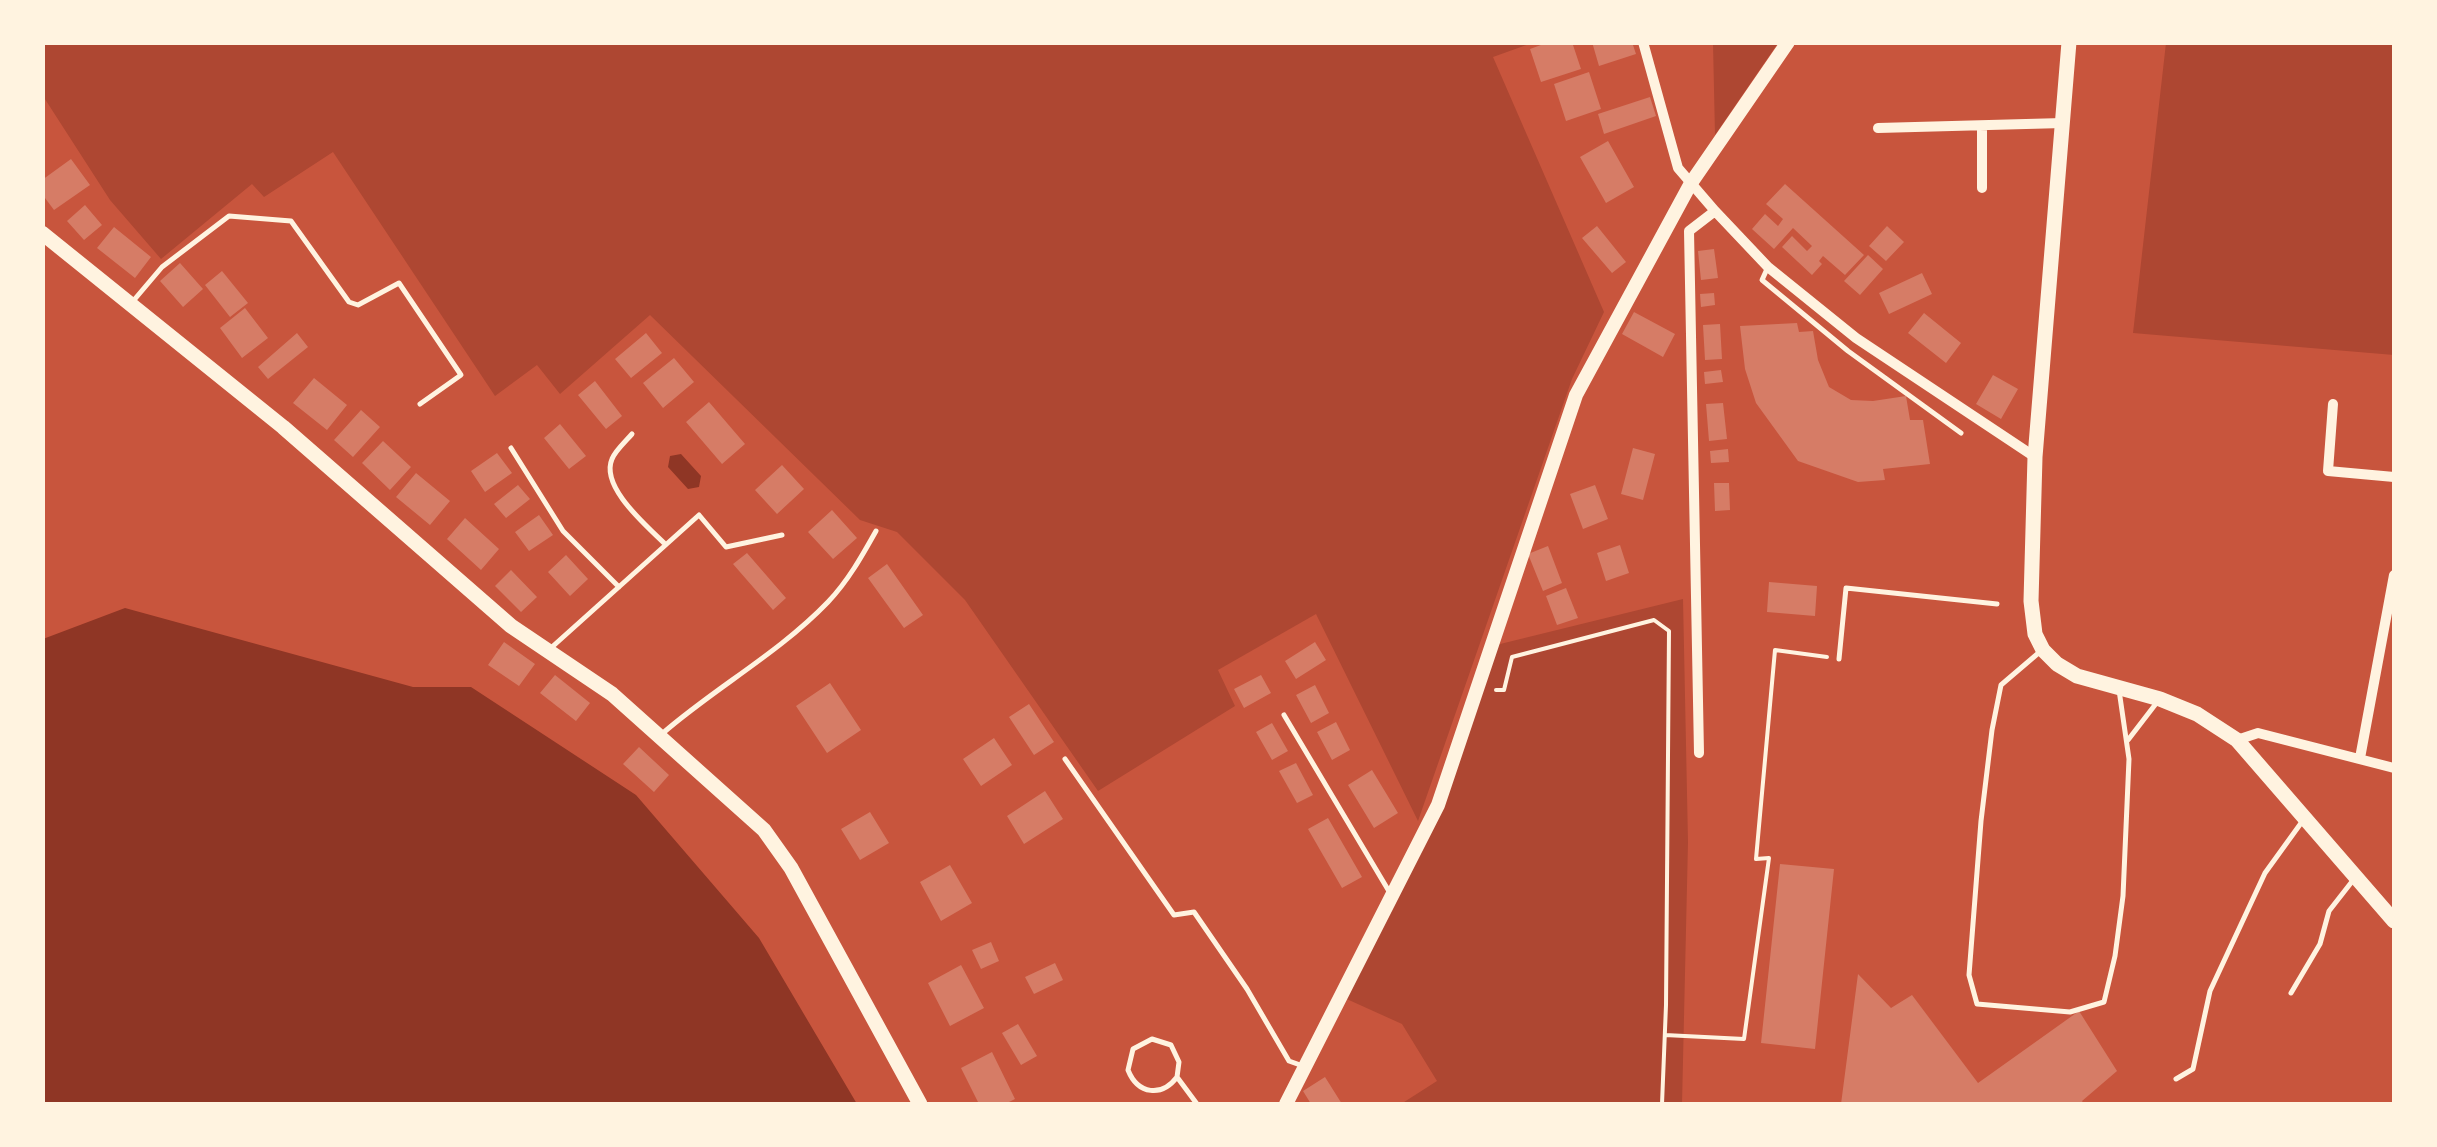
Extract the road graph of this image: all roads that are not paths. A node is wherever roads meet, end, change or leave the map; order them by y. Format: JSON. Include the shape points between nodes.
{"nodes":[{"id":1,"x":1643,"y":42,"type":"edge"},
{"id":2,"x":1788,"y":42,"type":"edge"},
{"id":3,"x":2069,"y":42,"type":"edge"},
{"id":4,"x":2062,"y":123,"type":"junction"},
{"id":5,"x":1982,"y":126,"type":"junction"},
{"id":6,"x":1878,"y":128,"type":"dead end"},
{"id":7,"x":1691,"y":183,"type":"junction"},
{"id":8,"x":1982,"y":188,"type":"dead end"},
{"id":9,"x":1715,"y":211,"type":"junction"},
{"id":10,"x":42,"y":233,"type":"edge"},
{"id":11,"x":1768,"y":266,"type":"junction"},
{"id":12,"x":130,"y":305,"type":"junction"},
{"id":13,"x":420,"y":404,"type":"dead end"},
{"id":14,"x":2333,"y":404,"type":"dead end"},
{"id":15,"x":632,"y":434,"type":"dead end"},
{"id":16,"x":1961,"y":434,"type":"dead end"},
{"id":17,"x":512,"y":448,"type":"dead end"},
{"id":18,"x":2035,"y":457,"type":"junction"},
{"id":19,"x":2394,"y":476,"type":"edge"},
{"id":20,"x":876,"y":531,"type":"dead end"},
{"id":21,"x":782,"y":536,"type":"dead end"},
{"id":22,"x":666,"y":545,"type":"junction"},
{"id":23,"x":2394,"y":575,"type":"edge"},
{"id":24,"x":619,"y":586,"type":"junction"},
{"id":25,"x":1996,"y":604,"type":"dead end"},
{"id":26,"x":550,"y":650,"type":"junction"},
{"id":27,"x":2043,"y":650,"type":"junction"},
{"id":28,"x":1840,"y":659,"type":"road end"},
{"id":29,"x":2118,"y":687,"type":"junction"},
{"id":30,"x":2160,"y":699,"type":"junction"},
{"id":31,"x":1284,"y":715,"type":"dead end"},
{"id":32,"x":661,"y":735,"type":"junction"},
{"id":33,"x":2238,"y":740,"type":"junction"},
{"id":34,"x":2126,"y":742,"type":"junction"},
{"id":35,"x":1699,"y":753,"type":"dead end"},
{"id":36,"x":2360,"y":758,"type":"junction"},
{"id":37,"x":1065,"y":759,"type":"dead end"},
{"id":38,"x":2394,"y":768,"type":"edge"},
{"id":39,"x":2304,"y":819,"type":"junction"},
{"id":40,"x":2356,"y":877,"type":"junction"},
{"id":41,"x":1391,"y":895,"type":"junction"},
{"id":42,"x":2394,"y":920,"type":"edge"},
{"id":43,"x":2290,"y":993,"type":"dead end"},
{"id":44,"x":1302,"y":1066,"type":"junction"},
{"id":45,"x":1177,"y":1076,"type":"junction"},
{"id":46,"x":2176,"y":1079,"type":"dead end"},
{"id":47,"x":920,"y":1104,"type":"edge"},
{"id":48,"x":1197,"y":1104,"type":"edge"},
{"id":49,"x":1286,"y":1104,"type":"edge"}],
"edges":[{"from":1,"to":7,"type":"street","via":[[1678,168]]},
{"from":2,"to":7,"type":"main road"},
{"from":3,"to":4,"type":"main road"},
{"from":4,"to":5,"type":"street"},
{"from":4,"to":18,"type":"main road"},
{"from":5,"to":6,"type":"street"},
{"from":5,"to":8,"type":"street"},
{"from":7,"to":9,"type":"street"},
{"from":7,"to":41,"type":"main road","via":[[1576,395],[1438,804]]},
{"from":9,"to":11,"type":"street"},
{"from":9,"to":35,"type":"street","via":[[1689,231]]},
{"from":10,"to":12,"type":"main road"},
{"from":11,"to":16,"type":"lane","via":[[1762,280]]},
{"from":11,"to":18,"type":"street","via":[[1856,338]]},
{"from":12,"to":13,"type":"lane","via":[[162,267],[229,216],[290,222],[349,302],[358,305],[399,283],[461,375]]},
{"from":12,"to":26,"type":"main road","via":[[283,427],[511,626]]},
{"from":14,"to":19,"type":"street","via":[[2328,471]]},
{"from":15,"to":22,"type":"lane","via":[[612,459],[610,478]]},
{"from":17,"to":24,"type":"lane","via":[[563,530]]},
{"from":18,"to":27,"type":"main road","via":[[2032,601]]},
{"from":20,"to":32,"type":"lane","via":[[828,602]]},
{"from":21,"to":22,"type":"lane","via":[[726,547],[699,515]]},
{"from":22,"to":24,"type":"lane"},
{"from":23,"to":36,"type":"street"},
{"from":24,"to":26,"type":"lane"},
{"from":25,"to":28,"type":"lane","via":[[1846,588]]},
{"from":26,"to":32,"type":"main road"},
{"from":27,"to":29,"type":"main road","via":[[2077,676]]},
{"from":27,"to":34,"type":"lane","via":[[2001,686],[1992,730],[1969,974],[1977,1004],[2070,1012],[2104,1002],[2123,896]]},
{"from":29,"to":30,"type":"main road"},
{"from":29,"to":34,"type":"lane"},
{"from":30,"to":33,"type":"main road"},
{"from":30,"to":34,"type":"lane"},
{"from":31,"to":41,"type":"lane"},
{"from":32,"to":47,"type":"main road","via":[[764,830],[791,868]]},
{"from":33,"to":36,"type":"street","via":[[2258,733]]},
{"from":33,"to":39,"type":"main road"},
{"from":36,"to":38,"type":"street"},
{"from":37,"to":44,"type":"lane","via":[[1174,915],[1194,912],[1289,1061]]},
{"from":39,"to":40,"type":"main road"},
{"from":39,"to":46,"type":"lane","via":[[2265,873],[2210,991],[2193,1070]]},
{"from":40,"to":42,"type":"main road"},
{"from":40,"to":43,"type":"lane","via":[[2329,911],[2320,944]]},
{"from":41,"to":44,"type":"main road"},
{"from":44,"to":49,"type":"main road"},
{"from":45,"to":45,"type":"lane","via":[[1158,1091],[1136,1085],[1128,1070],[1133,1048],[1152,1039],[1167,1042],[1180,1062]]},
{"from":45,"to":48,"type":"lane"}]}
